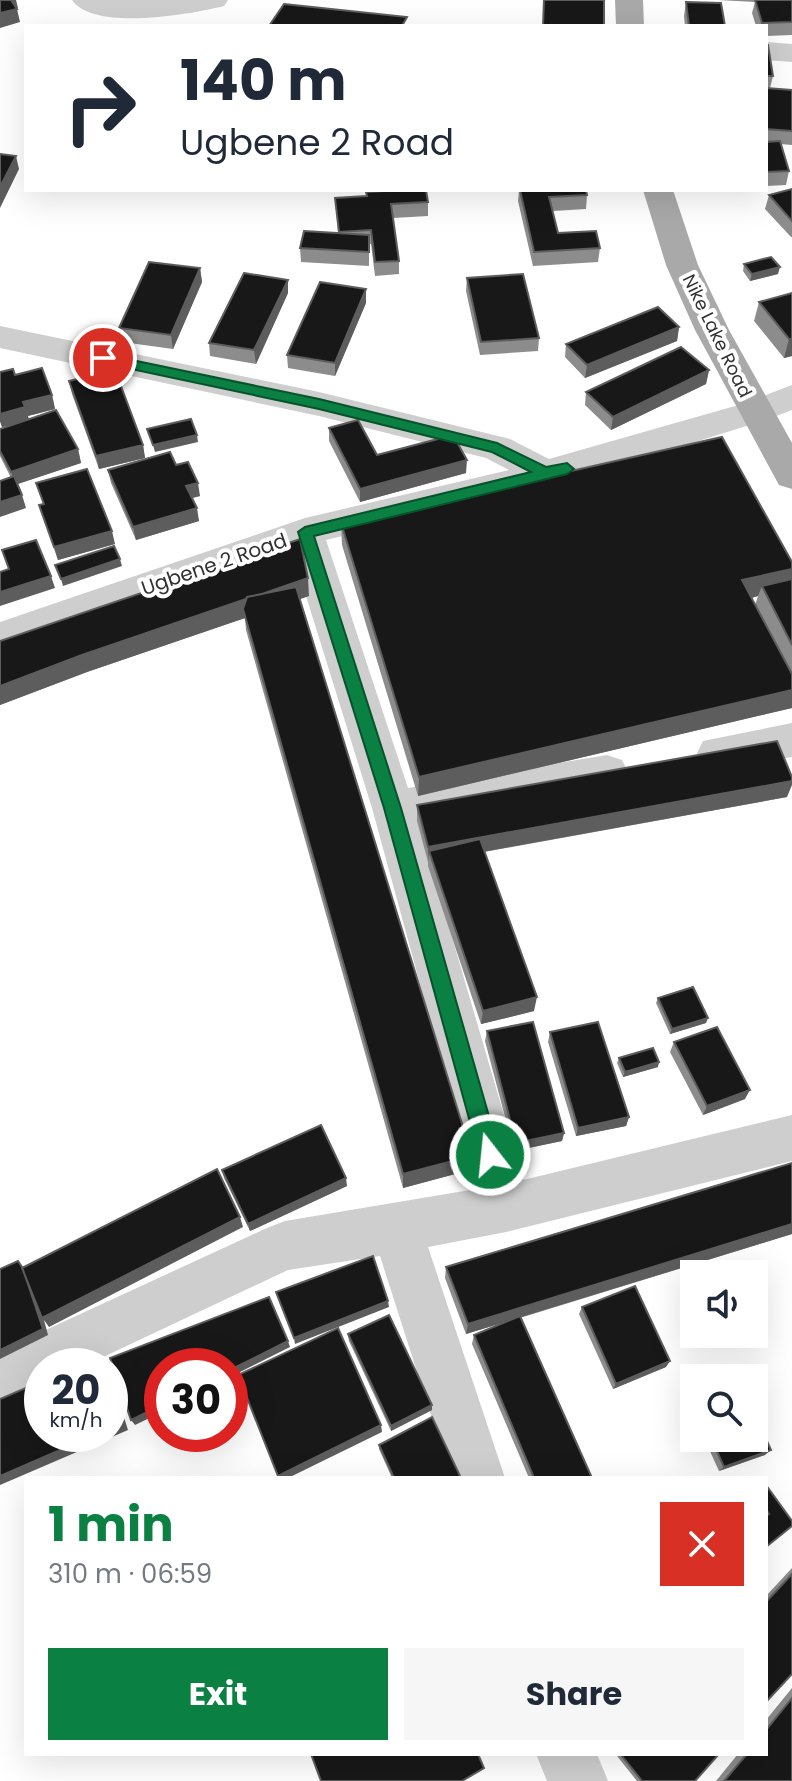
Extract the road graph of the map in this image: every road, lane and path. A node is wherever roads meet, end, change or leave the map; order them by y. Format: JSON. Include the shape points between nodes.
{"nodes":[{"id":1,"x":86,"y":0,"type":"edge"},
{"id":2,"x":214,"y":0,"type":"edge"},
{"id":3,"x":629,"y":0,"type":"edge"},
{"id":4,"x":630,"y":24,"type":"edge"},
{"id":5,"x":768,"y":51,"type":"edge"},
{"id":6,"x":792,"y":53,"type":"edge"},
{"id":7,"x":659,"y":192,"type":"edge"},
{"id":8,"x":0,"y":337,"type":"edge"},
{"id":9,"x":792,"y":397,"type":"edge"},
{"id":10,"x":754,"y":412,"type":"junction"},
{"id":11,"x":567,"y":469,"type":"junction"},
{"id":12,"x":792,"y":476,"type":"edge"},
{"id":13,"x":305,"y":532,"type":"junction"},
{"id":14,"x":0,"y":637,"type":"edge"},
{"id":15,"x":792,"y":740,"type":"edge"},
{"id":16,"x":684,"y":758,"type":"edge"},
{"id":17,"x":638,"y":766,"type":"edge"},
{"id":18,"x":393,"y":808,"type":"junction"},
{"id":19,"x":792,"y":1138,"type":"edge"},
{"id":20,"x":506,"y":1208,"type":"junction"},
{"id":21,"x":397,"y":1229,"type":"junction"},
{"id":22,"x":0,"y":1378,"type":"edge"},
{"id":23,"x":477,"y":1476,"type":"edge"},
{"id":24,"x":567,"y":1756,"type":"edge"},
{"id":25,"x":578,"y":1781,"type":"edge"}],
"edges":[{"from":1,"to":2,"type":"street","via":[[126,11]]},
{"from":3,"to":4,"type":"main road"},
{"from":5,"to":6,"type":"street"},
{"from":7,"to":10,"type":"main road","name":"Nike Lake Road","via":[[682,265]]},
{"from":8,"to":11,"type":"street","via":[[319,404],[497,448],[545,473]]},
{"from":9,"to":10,"type":"street","name":"Ugbene 2 Road"},
{"from":10,"to":11,"type":"street","name":"Ugbene 2 Road"},
{"from":10,"to":12,"type":"main road","name":"Nike Lake Road"},
{"from":11,"to":13,"type":"street","name":"Ugbene 2 Road"},
{"from":13,"to":14,"type":"street","name":"Ugbene 2 Road"},
{"from":13,"to":18,"type":"street"},
{"from":15,"to":16,"type":"street"},
{"from":17,"to":18,"type":"street"},
{"from":18,"to":20,"type":"street"},
{"from":19,"to":20,"type":"street"},
{"from":20,"to":21,"type":"street"},
{"from":21,"to":22,"type":"street","via":[[285,1246]]},
{"from":21,"to":23,"type":"street"},
{"from":24,"to":25,"type":"street"}]}
